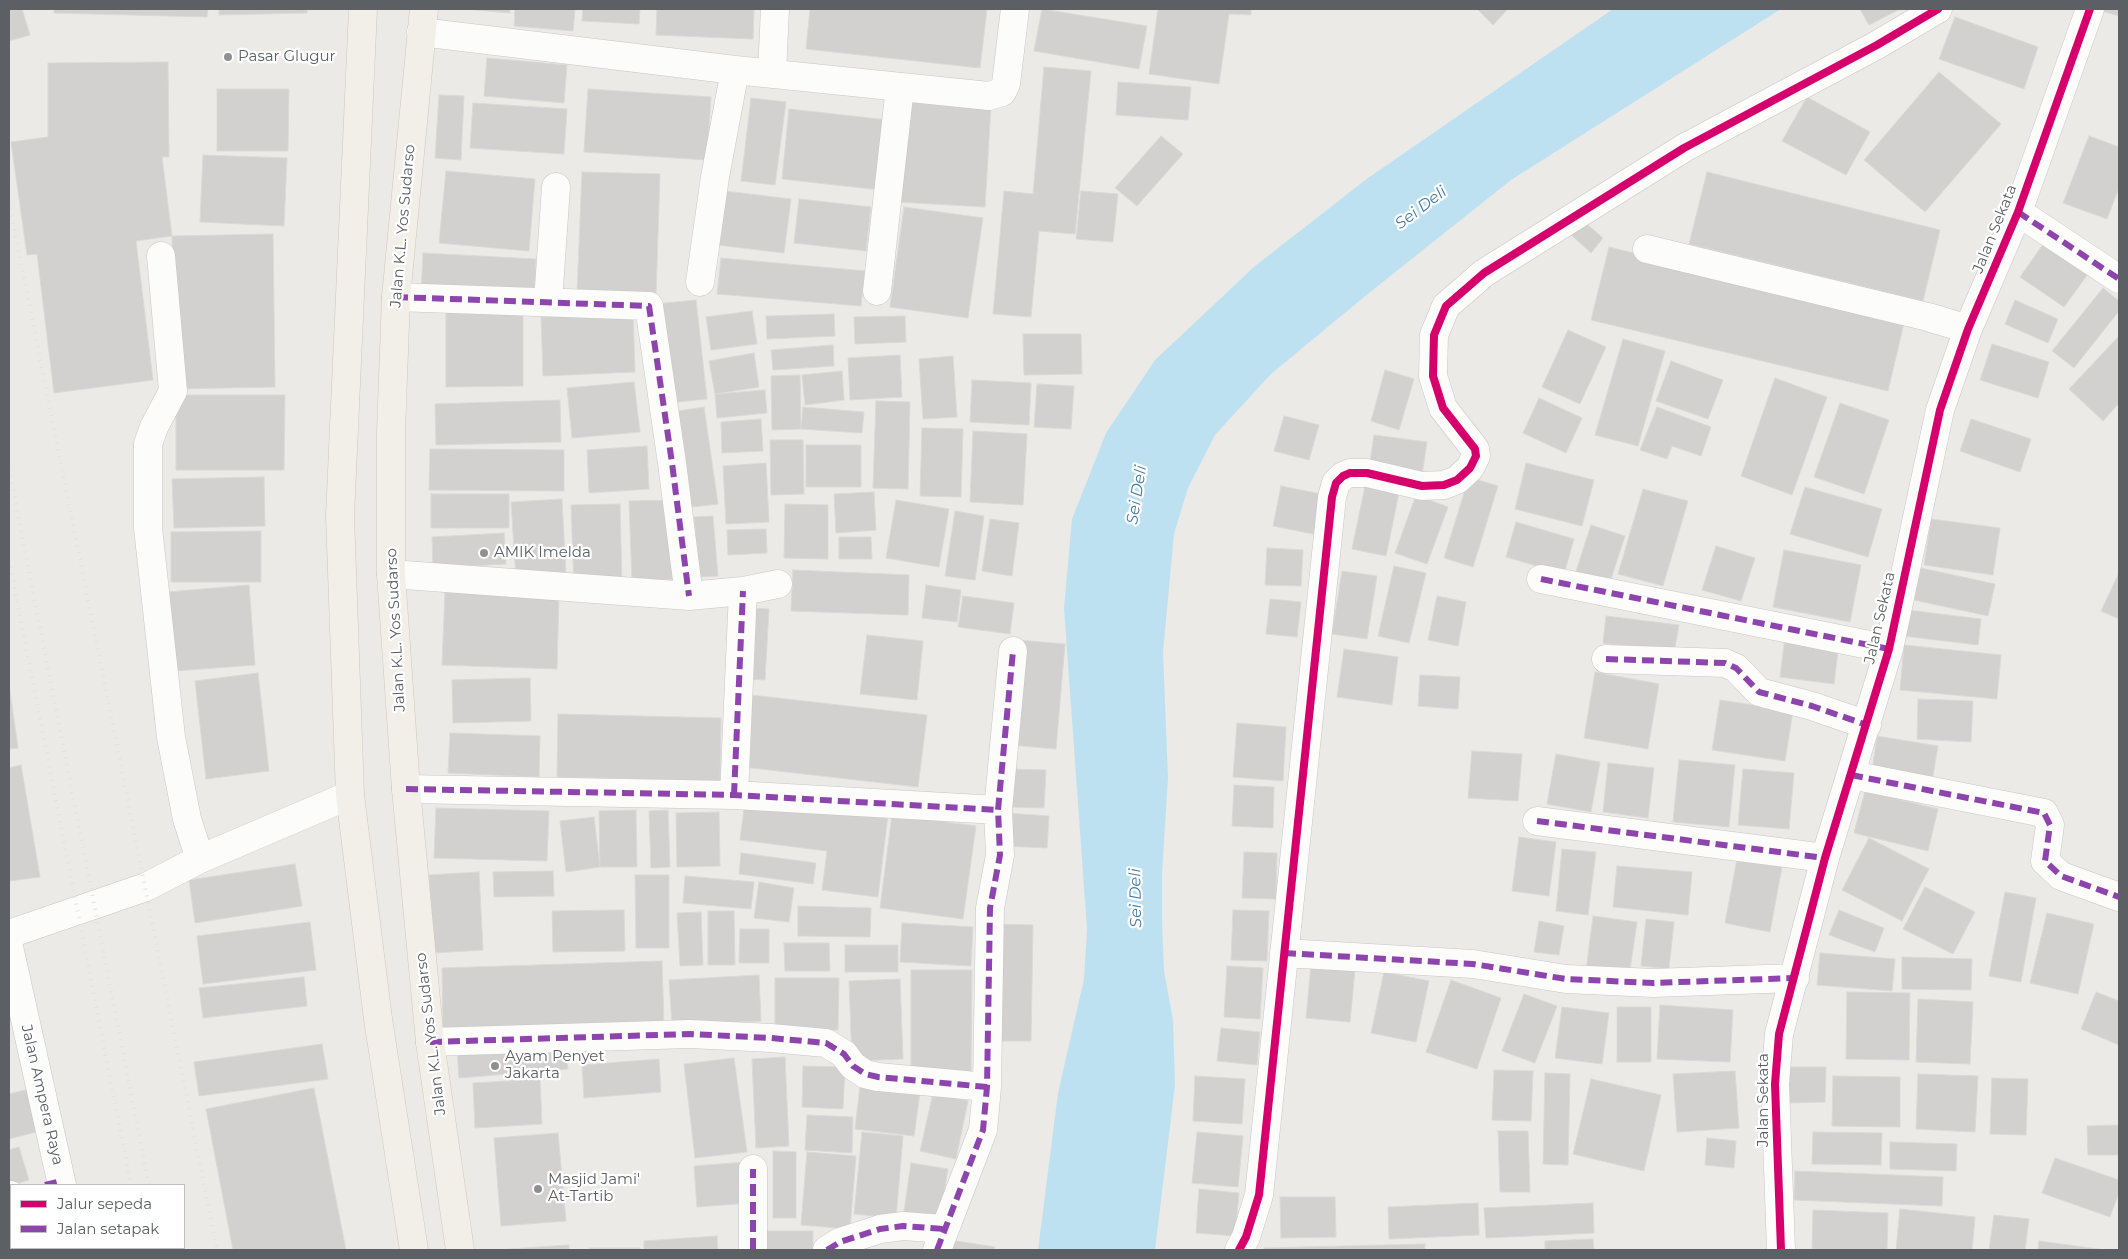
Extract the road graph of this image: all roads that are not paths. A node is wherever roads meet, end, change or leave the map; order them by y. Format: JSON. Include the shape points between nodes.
{"nodes":[{"id":1,"x":363,"y":9,"type":"edge"},
{"id":2,"x":775,"y":9,"type":"edge"},
{"id":3,"x":1015,"y":9,"type":"edge"},
{"id":4,"x":1938,"y":9,"type":"edge"},
{"id":5,"x":2090,"y":9,"type":"edge"},
{"id":6,"x":422,"y":21,"type":"edge"},
{"id":7,"x":735,"y":70,"type":"junction"},
{"id":8,"x":772,"y":73,"type":"junction"},
{"id":9,"x":900,"y":87,"type":"junction"},
{"id":10,"x":556,"y":187,"type":"dead end"},
{"id":11,"x":2018,"y":212,"type":"junction"},
{"id":12,"x":1647,"y":249,"type":"dead end"},
{"id":13,"x":161,"y":256,"type":"dead end"},
{"id":14,"x":2119,"y":279,"type":"edge"},
{"id":15,"x":700,"y":282,"type":"dead end"},
{"id":16,"x":877,"y":291,"type":"dead end"},
{"id":17,"x":396,"y":297,"type":"junction"},
{"id":18,"x":548,"y":302,"type":"junction"},
{"id":19,"x":1968,"y":329,"type":"junction"},
{"id":20,"x":391,"y":574,"type":"junction"},
{"id":21,"x":1540,"y":579,"type":"dead end"},
{"id":22,"x":778,"y":584,"type":"dead end"},
{"id":23,"x":743,"y":590,"type":"junction"},
{"id":24,"x":688,"y":596,"type":"junction"},
{"id":25,"x":1889,"y":649,"type":"junction"},
{"id":26,"x":1013,"y":652,"type":"dead end"},
{"id":27,"x":1606,"y":659,"type":"dead end"},
{"id":28,"x":1867,"y":725,"type":"junction"},
{"id":29,"x":1851,"y":775,"type":"junction"},
{"id":30,"x":406,"y":789,"type":"junction"},
{"id":31,"x":350,"y":795,"type":"junction"},
{"id":32,"x":734,"y":795,"type":"junction"},
{"id":33,"x":998,"y":810,"type":"junction"},
{"id":34,"x":1537,"y":822,"type":"dead end"},
{"id":35,"x":1825,"y":858,"type":"junction"},
{"id":36,"x":200,"y":859,"type":"junction"},
{"id":37,"x":2119,"y":897,"type":"edge"},
{"id":38,"x":9,"y":934,"type":"edge"},
{"id":39,"x":9,"y":947,"type":"edge"},
{"id":40,"x":1284,"y":953,"type":"junction"},
{"id":41,"x":1795,"y":978,"type":"junction"},
{"id":42,"x":430,"y":1042,"type":"junction"},
{"id":43,"x":987,"y":1087,"type":"junction"},
{"id":44,"x":753,"y":1169,"type":"dead end"},
{"id":45,"x":56,"y":1184,"type":"edge"},
{"id":46,"x":940,"y":1240,"type":"edge"},
{"id":47,"x":414,"y":1250,"type":"edge"},
{"id":48,"x":460,"y":1250,"type":"edge"},
{"id":49,"x":753,"y":1250,"type":"edge"},
{"id":50,"x":827,"y":1250,"type":"edge"},
{"id":51,"x":1239,"y":1250,"type":"edge"},
{"id":52,"x":1781,"y":1250,"type":"edge"}],
"edges":[{"from":1,"to":31,"type":"main road","via":[[340,516]]},
{"from":2,"to":8,"type":"street"},
{"from":3,"to":9,"type":"street","via":[[1006,84],[1002,92],[989,96]]},
{"from":4,"to":40,"type":"street","via":[[1684,148],[1484,273],[1446,306],[1434,335],[1433,376],[1442,408],[1475,449],[1476,456],[1470,468],[1457,480],[1444,485],[1422,486],[1367,473],[1350,473],[1336,483]]},
{"from":5,"to":11,"type":"street","name":"Jalan Sekata"},
{"from":6,"to":7,"type":"street"},
{"from":6,"to":17,"type":"main road","name":"Jalan K.L. Yos Sudarso"},
{"from":7,"to":8,"type":"street"},
{"from":7,"to":15,"type":"street"},
{"from":8,"to":9,"type":"street"},
{"from":9,"to":16,"type":"street"},
{"from":10,"to":18,"type":"street"},
{"from":11,"to":14,"type":"street"},
{"from":11,"to":19,"type":"street","name":"Jalan Sekata"},
{"from":12,"to":19,"type":"street"},
{"from":13,"to":36,"type":"street","via":[[173,391],[148,444],[148,528],[171,737],[187,819]]},
{"from":17,"to":18,"type":"street"},
{"from":17,"to":20,"type":"main road","name":"Jalan K.L. Yos Sudarso"},
{"from":18,"to":24,"type":"street","via":[[649,306]]},
{"from":19,"to":25,"type":"street","name":"Jalan Sekata","via":[[1940,410]]},
{"from":20,"to":24,"type":"street"},
{"from":20,"to":30,"type":"main road","name":"Jalan K.L. Yos Sudarso"},
{"from":21,"to":25,"type":"street"},
{"from":22,"to":23,"type":"street"},
{"from":23,"to":24,"type":"street"},
{"from":23,"to":32,"type":"street"},
{"from":25,"to":28,"type":"street","name":"Jalan Sekata"},
{"from":26,"to":33,"type":"street"},
{"from":27,"to":28,"type":"street","via":[[1725,664],[1736,668],[1759,692]]},
{"from":28,"to":29,"type":"street","name":"Jalan Sekata"},
{"from":29,"to":35,"type":"street","name":"Jalan Sekata"},
{"from":29,"to":37,"type":"street","via":[[2044,813],[2050,825],[2046,861],[2061,876]]},
{"from":30,"to":32,"type":"street"},
{"from":30,"to":42,"type":"main road","name":"Jalan K.L. Yos Sudarso"},
{"from":31,"to":36,"type":"street"},
{"from":31,"to":47,"type":"main road","via":[[378,1019]]},
{"from":32,"to":33,"type":"street"},
{"from":33,"to":43,"type":"street","via":[[1000,855],[990,908]]},
{"from":34,"to":35,"type":"street"},
{"from":35,"to":41,"type":"street","name":"Jalan Sekata"},
{"from":36,"to":38,"type":"street","via":[[146,887]]},
{"from":39,"to":45,"type":"street","name":"Jalan Ampera Raya"},
{"from":40,"to":41,"type":"street","via":[[1473,964],[1566,978],[1654,983]]},
{"from":40,"to":51,"type":"street","via":[[1259,1195]]},
{"from":41,"to":52,"type":"street","name":"Jalan Sekata","via":[[1779,1034],[1775,1084]]},
{"from":42,"to":43,"type":"street","via":[[690,1034],[771,1038],[826,1043],[844,1054],[865,1074],[878,1077]]},
{"from":42,"to":48,"type":"main road","name":"Jalan K.L. Yos Sudarso"},
{"from":43,"to":46,"type":"street","via":[[983,1130]]},
{"from":44,"to":49,"type":"street"},
{"from":46,"to":50,"type":"street","via":[[903,1226],[880,1229],[840,1242]]}]}
